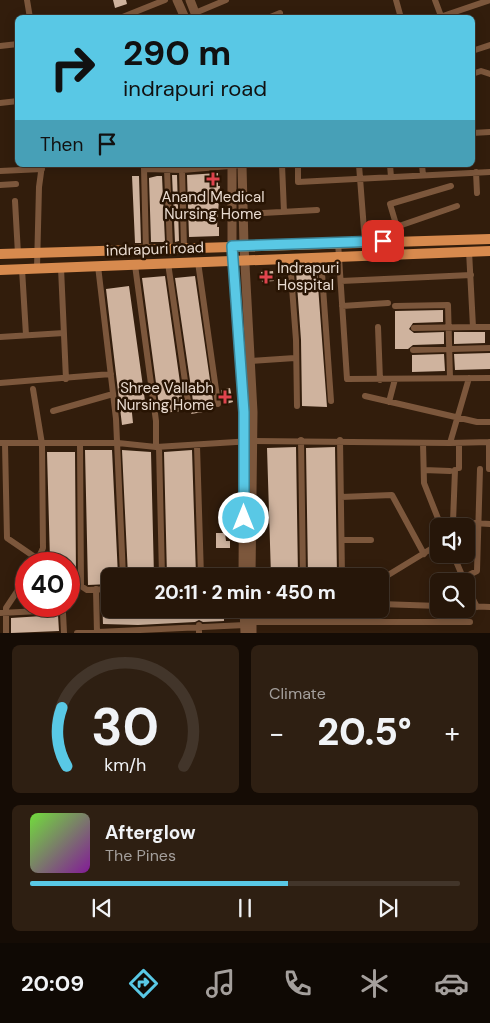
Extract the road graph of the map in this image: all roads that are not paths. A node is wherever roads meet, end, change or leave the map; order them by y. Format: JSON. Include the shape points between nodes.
{"nodes":[{"id":1,"x":28,"y":0,"type":"edge"},
{"id":2,"x":165,"y":0,"type":"edge"},
{"id":3,"x":177,"y":0,"type":"edge"},
{"id":4,"x":190,"y":0,"type":"edge"},
{"id":5,"x":226,"y":0,"type":"edge"},
{"id":6,"x":396,"y":0,"type":"edge"},
{"id":7,"x":435,"y":0,"type":"edge"},
{"id":8,"x":490,"y":0,"type":"edge"},
{"id":9,"x":280,"y":13,"type":"dead end"},
{"id":10,"x":30,"y":15,"type":"edge"},
{"id":11,"x":128,"y":15,"type":"edge"},
{"id":12,"x":183,"y":15,"type":"edge"},
{"id":13,"x":196,"y":15,"type":"edge"},
{"id":14,"x":275,"y":15,"type":"edge"},
{"id":15,"x":400,"y":15,"type":"edge"},
{"id":16,"x":439,"y":15,"type":"edge"},
{"id":17,"x":445,"y":15,"type":"edge"},
{"id":18,"x":15,"y":44,"type":"edge"},
{"id":19,"x":0,"y":46,"type":"edge"},
{"id":20,"x":490,"y":46,"type":"edge"},
{"id":21,"x":475,"y":50,"type":"edge"},
{"id":22,"x":475,"y":73,"type":"edge"},
{"id":23,"x":490,"y":74,"type":"edge"},
{"id":24,"x":15,"y":101,"type":"edge"},
{"id":25,"x":0,"y":103,"type":"edge"},
{"id":26,"x":490,"y":132,"type":"edge"},
{"id":27,"x":475,"y":133,"type":"edge"},
{"id":28,"x":42,"y":167,"type":"edge"},
{"id":29,"x":143,"y":167,"type":"edge"},
{"id":30,"x":151,"y":167,"type":"edge"},
{"id":31,"x":201,"y":167,"type":"edge"},
{"id":32,"x":232,"y":167,"type":"edge"},
{"id":33,"x":242,"y":167,"type":"edge"},
{"id":34,"x":282,"y":167,"type":"edge"},
{"id":35,"x":298,"y":167,"type":"edge"},
{"id":36,"x":359,"y":167,"type":"edge"},
{"id":37,"x":390,"y":167,"type":"edge"},
{"id":38,"x":422,"y":167,"type":"edge"},
{"id":39,"x":446,"y":167,"type":"edge"},
{"id":40,"x":186,"y":168,"type":"edge"},
{"id":41,"x":167,"y":169,"type":"junction"},
{"id":42,"x":0,"y":172,"type":"edge"},
{"id":43,"x":476,"y":172,"type":"junction"},
{"id":44,"x":490,"y":172,"type":"edge"},
{"id":45,"x":447,"y":173,"type":"junction"},
{"id":46,"x":423,"y":175,"type":"junction"},
{"id":47,"x":390,"y":177,"type":"junction"},
{"id":48,"x":360,"y":179,"type":"junction"},
{"id":49,"x":16,"y":184,"type":"dead end"},
{"id":50,"x":0,"y":185,"type":"edge"},
{"id":51,"x":451,"y":186,"type":"dead end"},
{"id":52,"x":478,"y":193,"type":"dead end"},
{"id":53,"x":15,"y":201,"type":"dead end"},
{"id":54,"x":456,"y":206,"type":"dead end"},
{"id":55,"x":317,"y":210,"type":"dead end"},
{"id":56,"x":284,"y":212,"type":"junction"},
{"id":57,"x":244,"y":214,"type":"junction"},
{"id":58,"x":396,"y":226,"type":"junction"},
{"id":59,"x":490,"y":239,"type":"edge"},
{"id":60,"x":364,"y":241,"type":"junction"},
{"id":61,"x":338,"y":242,"type":"junction"},
{"id":62,"x":401,"y":242,"type":"junction"},
{"id":63,"x":232,"y":246,"type":"junction"},
{"id":64,"x":244,"y":246,"type":"junction"},
{"id":65,"x":184,"y":248,"type":"junction"},
{"id":66,"x":170,"y":249,"type":"junction"},
{"id":67,"x":146,"y":250,"type":"junction"},
{"id":68,"x":469,"y":251,"type":"junction"},
{"id":69,"x":490,"y":251,"type":"edge"},
{"id":70,"x":37,"y":253,"type":"junction"},
{"id":71,"x":0,"y":254,"type":"edge"},
{"id":72,"x":18,"y":254,"type":"junction"},
{"id":73,"x":366,"y":256,"type":"junction"},
{"id":74,"x":339,"y":257,"type":"junction"},
{"id":75,"x":321,"y":259,"type":"junction"},
{"id":76,"x":290,"y":261,"type":"junction"},
{"id":77,"x":198,"y":262,"type":"junction"},
{"id":78,"x":233,"y":262,"type":"junction"},
{"id":79,"x":245,"y":262,"type":"junction"},
{"id":80,"x":168,"y":263,"type":"junction"},
{"id":81,"x":135,"y":265,"type":"junction"},
{"id":82,"x":98,"y":266,"type":"junction"},
{"id":83,"x":38,"y":268,"type":"junction"},
{"id":84,"x":61,"y":268,"type":"junction"},
{"id":85,"x":0,"y":270,"type":"edge"},
{"id":86,"x":22,"y":270,"type":"junction"},
{"id":87,"x":471,"y":275,"type":"junction"},
{"id":88,"x":340,"y":281,"type":"junction"},
{"id":89,"x":388,"y":303,"type":"dead end"},
{"id":90,"x":342,"y":306,"type":"junction"},
{"id":91,"x":395,"y":306,"type":"dead end"},
{"id":92,"x":378,"y":327,"type":"dead end"},
{"id":93,"x":473,"y":327,"type":"junction"},
{"id":94,"x":490,"y":327,"type":"edge"},
{"id":95,"x":414,"y":328,"type":"dead end"},
{"id":96,"x":448,"y":328,"type":"junction"},
{"id":97,"x":64,"y":333,"type":"junction"},
{"id":98,"x":26,"y":335,"type":"junction"},
{"id":99,"x":0,"y":337,"type":"edge"},
{"id":100,"x":490,"y":348,"type":"edge"},
{"id":101,"x":449,"y":349,"type":"junction"},
{"id":102,"x":413,"y":350,"type":"dead end"},
{"id":103,"x":295,"y":358,"type":"junction"},
{"id":104,"x":251,"y":361,"type":"junction"},
{"id":105,"x":111,"y":374,"type":"junction"},
{"id":106,"x":450,"y":378,"type":"junction"},
{"id":107,"x":469,"y":378,"type":"junction"},
{"id":108,"x":490,"y":378,"type":"edge"},
{"id":109,"x":66,"y":379,"type":"junction"},
{"id":110,"x":395,"y":379,"type":"junction"},
{"id":111,"x":380,"y":380,"type":"junction"},
{"id":112,"x":0,"y":384,"type":"edge"},
{"id":113,"x":33,"y":390,"type":"dead end"},
{"id":114,"x":113,"y":394,"type":"junction"},
{"id":115,"x":365,"y":396,"type":"dead end"},
{"id":116,"x":331,"y":401,"type":"dead end"},
{"id":117,"x":389,"y":402,"type":"junction"},
{"id":118,"x":218,"y":404,"type":"dead end"},
{"id":119,"x":297,"y":406,"type":"dead end"},
{"id":120,"x":189,"y":409,"type":"dead end"},
{"id":121,"x":53,"y":411,"type":"dead end"},
{"id":122,"x":456,"y":418,"type":"junction"},
{"id":123,"x":490,"y":422,"type":"edge"},
{"id":124,"x":302,"y":440,"type":"junction"},
{"id":125,"x":340,"y":440,"type":"junction"},
{"id":126,"x":248,"y":441,"type":"junction"},
{"id":127,"x":490,"y":442,"type":"edge"},
{"id":128,"x":2,"y":443,"type":"edge"},
{"id":129,"x":118,"y":443,"type":"junction"},
{"id":130,"x":424,"y":443,"type":"junction"},
{"id":131,"x":450,"y":443,"type":"junction"},
{"id":132,"x":458,"y":443,"type":"junction"},
{"id":133,"x":42,"y":444,"type":"junction"},
{"id":134,"x":80,"y":444,"type":"junction"},
{"id":135,"x":197,"y":446,"type":"junction"},
{"id":136,"x":158,"y":447,"type":"junction"},
{"id":137,"x":454,"y":469,"type":"junction"},
{"id":138,"x":480,"y":469,"type":"dead end"},
{"id":139,"x":489,"y":469,"type":"edge"},
{"id":140,"x":424,"y":470,"type":"junction"},
{"id":141,"x":3,"y":496,"type":"edge"},
{"id":142,"x":341,"y":497,"type":"junction"},
{"id":143,"x":438,"y":518,"type":"edge"},
{"id":144,"x":453,"y":518,"type":"edge"},
{"id":145,"x":3,"y":519,"type":"edge"},
{"id":146,"x":475,"y":524,"type":"edge"},
{"id":147,"x":478,"y":524,"type":"junction"},
{"id":148,"x":490,"y":524,"type":"edge"},
{"id":149,"x":342,"y":540,"type":"junction"},
{"id":150,"x":371,"y":540,"type":"dead end"},
{"id":151,"x":430,"y":550,"type":"edge"},
{"id":152,"x":26,"y":552,"type":"edge"},
{"id":153,"x":43,"y":552,"type":"edge"},
{"id":154,"x":424,"y":554,"type":"junction"},
{"id":155,"x":122,"y":568,"type":"edge"},
{"id":156,"x":162,"y":568,"type":"edge"},
{"id":157,"x":201,"y":568,"type":"edge"},
{"id":158,"x":243,"y":568,"type":"edge"},
{"id":159,"x":251,"y":568,"type":"edge"},
{"id":160,"x":303,"y":568,"type":"edge"},
{"id":161,"x":342,"y":568,"type":"edge"},
{"id":162,"x":475,"y":573,"type":"edge"},
{"id":163,"x":389,"y":575,"type":"edge"},
{"id":164,"x":82,"y":586,"type":"joint"},
{"id":165,"x":96,"y":589,"type":"junction"},
{"id":166,"x":101,"y":589,"type":"edge"},
{"id":167,"x":15,"y":593,"type":"edge"},
{"id":168,"x":475,"y":603,"type":"edge"},
{"id":169,"x":389,"y":604,"type":"edge"},
{"id":170,"x":430,"y":606,"type":"edge"},
{"id":171,"x":477,"y":607,"type":"joint"},
{"id":172,"x":490,"y":607,"type":"edge"},
{"id":173,"x":3,"y":609,"type":"edge"},
{"id":174,"x":470,"y":622,"type":"dead end"},
{"id":175,"x":199,"y":625,"type":"junction"},
{"id":176,"x":247,"y":626,"type":"edge"},
{"id":177,"x":165,"y":630,"type":"edge"},
{"id":178,"x":133,"y":631,"type":"edge"},
{"id":179,"x":97,"y":632,"type":"edge"},
{"id":180,"x":6,"y":633,"type":"edge"},
{"id":181,"x":64,"y":633,"type":"edge"},
{"id":182,"x":77,"y":633,"type":"edge"},
{"id":183,"x":199,"y":633,"type":"edge"},
{"id":184,"x":252,"y":633,"type":"edge"}],
"edges":[{"from":1,"to":10,"type":"street"},
{"from":2,"to":11,"type":"street"},
{"from":3,"to":12,"type":"street"},
{"from":4,"to":13,"type":"street"},
{"from":5,"to":13,"type":"street"},
{"from":6,"to":15,"type":"street"},
{"from":7,"to":16,"type":"street"},
{"from":8,"to":17,"type":"street"},
{"from":9,"to":14,"type":"street"},
{"from":18,"to":19,"type":"street"},
{"from":20,"to":21,"type":"street"},
{"from":22,"to":23,"type":"street"},
{"from":24,"to":25,"type":"street"},
{"from":26,"to":27,"type":"street"},
{"from":28,"to":42,"type":"street"},
{"from":28,"to":70,"type":"street"},
{"from":29,"to":67,"type":"street"},
{"from":30,"to":41,"type":"street"},
{"from":31,"to":40,"type":"street"},
{"from":32,"to":63,"type":"street"},
{"from":33,"to":57,"type":"street"},
{"from":34,"to":56,"type":"street"},
{"from":35,"to":48,"type":"street","via":[[298,182]]},
{"from":36,"to":48,"type":"street"},
{"from":37,"to":47,"type":"street"},
{"from":38,"to":46,"type":"street"},
{"from":39,"to":45,"type":"street"},
{"from":40,"to":41,"type":"street"},
{"from":40,"to":65,"type":"street"},
{"from":41,"to":66,"type":"street"},
{"from":43,"to":44,"type":"street"},
{"from":43,"to":45,"type":"street"},
{"from":43,"to":52,"type":"street"},
{"from":45,"to":46,"type":"street"},
{"from":46,"to":47,"type":"street"},
{"from":47,"to":48,"type":"street"},
{"from":48,"to":60,"type":"street"},
{"from":49,"to":50,"type":"street"},
{"from":51,"to":58,"type":"street","via":[[390,204]]},
{"from":53,"to":72,"type":"street"},
{"from":54,"to":58,"type":"street"},
{"from":55,"to":56,"type":"street"},
{"from":56,"to":57,"type":"street"},
{"from":57,"to":64,"type":"street"},
{"from":58,"to":62,"type":"street"},
{"from":59,"to":62,"type":"main road","name":"indrapuri road"},
{"from":60,"to":61,"type":"main road","name":"indrapuri road"},
{"from":60,"to":62,"type":"main road","name":"indrapuri road"},
{"from":60,"to":73,"type":"street"},
{"from":61,"to":64,"type":"main road","name":"indrapuri road"},
{"from":61,"to":74,"type":"street"},
{"from":63,"to":64,"type":"main road","name":"indrapuri road"},
{"from":63,"to":65,"type":"main road","name":"indrapuri road"},
{"from":63,"to":78,"type":"street"},
{"from":64,"to":79,"type":"street"},
{"from":65,"to":66,"type":"main road","name":"indrapuri road"},
{"from":66,"to":67,"type":"main road","name":"indrapuri road"},
{"from":67,"to":70,"type":"main road","name":"indrapuri road"},
{"from":68,"to":69,"type":"main road","name":"indrapuri road"},
{"from":68,"to":73,"type":"main road","name":"indrapuri road"},
{"from":68,"to":87,"type":"street"},
{"from":70,"to":72,"type":"main road","name":"indrapuri road"},
{"from":70,"to":83,"type":"street"},
{"from":71,"to":72,"type":"main road","name":"indrapuri road"},
{"from":73,"to":74,"type":"main road","name":"indrapuri road"},
{"from":74,"to":75,"type":"main road","name":"indrapuri road"},
{"from":74,"to":88,"type":"street"},
{"from":75,"to":76,"type":"main road","name":"indrapuri road"},
{"from":75,"to":116,"type":"street"},
{"from":76,"to":79,"type":"main road","name":"indrapuri road"},
{"from":76,"to":103,"type":"street"},
{"from":77,"to":78,"type":"main road","name":"indrapuri road"},
{"from":77,"to":80,"type":"main road","name":"indrapuri road"},
{"from":77,"to":118,"type":"street"},
{"from":78,"to":79,"type":"main road","name":"indrapuri road"},
{"from":78,"to":126,"type":"street"},
{"from":79,"to":104,"type":"street"},
{"from":80,"to":81,"type":"main road","name":"indrapuri road"},
{"from":80,"to":120,"type":"street"},
{"from":81,"to":82,"type":"main road","name":"indrapuri road"},
{"from":81,"to":136,"type":"street"},
{"from":82,"to":84,"type":"main road","name":"indrapuri road"},
{"from":82,"to":105,"type":"street"},
{"from":83,"to":84,"type":"main road","name":"indrapuri road"},
{"from":83,"to":86,"type":"main road","name":"indrapuri road"},
{"from":84,"to":97,"type":"street"},
{"from":85,"to":86,"type":"main road","name":"indrapuri road"},
{"from":86,"to":98,"type":"street"},
{"from":87,"to":88,"type":"street"},
{"from":87,"to":93,"type":"street"},
{"from":88,"to":90,"type":"street"},
{"from":89,"to":90,"type":"street"},
{"from":90,"to":111,"type":"street","via":[[347,379]]},
{"from":91,"to":96,"type":"street","via":[[448,305]]},
{"from":92,"to":111,"type":"street"},
{"from":93,"to":94,"type":"street"},
{"from":93,"to":96,"type":"street"},
{"from":95,"to":96,"type":"street"},
{"from":96,"to":101,"type":"street"},
{"from":97,"to":98,"type":"street"},
{"from":97,"to":109,"type":"street"},
{"from":98,"to":99,"type":"street"},
{"from":100,"to":101,"type":"street"},
{"from":101,"to":102,"type":"street"},
{"from":101,"to":106,"type":"street"},
{"from":103,"to":104,"type":"street"},
{"from":103,"to":119,"type":"street"},
{"from":104,"to":126,"type":"street"},
{"from":105,"to":109,"type":"street"},
{"from":105,"to":114,"type":"street"},
{"from":106,"to":107,"type":"street"},
{"from":106,"to":110,"type":"street"},
{"from":107,"to":108,"type":"street"},
{"from":107,"to":122,"type":"street"},
{"from":109,"to":112,"type":"street"},
{"from":110,"to":111,"type":"street"},
{"from":110,"to":117,"type":"street"},
{"from":113,"to":133,"type":"street"},
{"from":114,"to":121,"type":"street"},
{"from":114,"to":129,"type":"street"},
{"from":115,"to":117,"type":"street"},
{"from":117,"to":122,"type":"street"},
{"from":122,"to":123,"type":"street"},
{"from":122,"to":131,"type":"street"},
{"from":124,"to":125,"type":"street"},
{"from":124,"to":126,"type":"street"},
{"from":124,"to":160,"type":"street"},
{"from":125,"to":130,"type":"street"},
{"from":125,"to":142,"type":"street"},
{"from":126,"to":135,"type":"street"},
{"from":126,"to":158,"type":"street"},
{"from":126,"to":159,"type":"street"},
{"from":127,"to":132,"type":"street"},
{"from":127,"to":139,"type":"street"},
{"from":128,"to":133,"type":"street"},
{"from":128,"to":141,"type":"street"},
{"from":129,"to":134,"type":"street"},
{"from":129,"to":136,"type":"street"},
{"from":129,"to":155,"type":"street"},
{"from":130,"to":131,"type":"street"},
{"from":130,"to":140,"type":"street"},
{"from":131,"to":132,"type":"street"},
{"from":132,"to":137,"type":"street"},
{"from":133,"to":134,"type":"street"},
{"from":133,"to":153,"type":"street"},
{"from":134,"to":164,"type":"street"},
{"from":135,"to":136,"type":"street"},
{"from":135,"to":157,"type":"street"},
{"from":136,"to":156,"type":"street"},
{"from":137,"to":140,"type":"street"},
{"from":137,"to":144,"type":"street"},
{"from":138,"to":147,"type":"street"},
{"from":140,"to":143,"type":"street","via":[[424,483]]},
{"from":141,"to":145,"type":"street"},
{"from":142,"to":149,"type":"street"},
{"from":142,"to":154,"type":"street","via":[[392,495]]},
{"from":145,"to":152,"type":"street","via":[[7,538]]},
{"from":146,"to":147,"type":"street"},
{"from":147,"to":148,"type":"street"},
{"from":147,"to":162,"type":"street"},
{"from":149,"to":150,"type":"street"},
{"from":149,"to":161,"type":"street"},
{"from":151,"to":154,"type":"street"},
{"from":154,"to":163,"type":"street"},
{"from":164,"to":165,"type":"street","via":[[87,590]]},
{"from":165,"to":166,"type":"street"},
{"from":165,"to":179,"type":"street"},
{"from":167,"to":173,"type":"street"},
{"from":168,"to":171,"type":"street"},
{"from":169,"to":170,"type":"street"},
{"from":171,"to":172,"type":"street"},
{"from":173,"to":180,"type":"street"},
{"from":173,"to":181,"type":"street","via":[[60,610]]},
{"from":174,"to":176,"type":"street"},
{"from":175,"to":176,"type":"street"},
{"from":175,"to":177,"type":"street"},
{"from":175,"to":183,"type":"street"},
{"from":176,"to":184,"type":"street"},
{"from":177,"to":178,"type":"street"},
{"from":178,"to":179,"type":"street"},
{"from":179,"to":182,"type":"street"}]}
